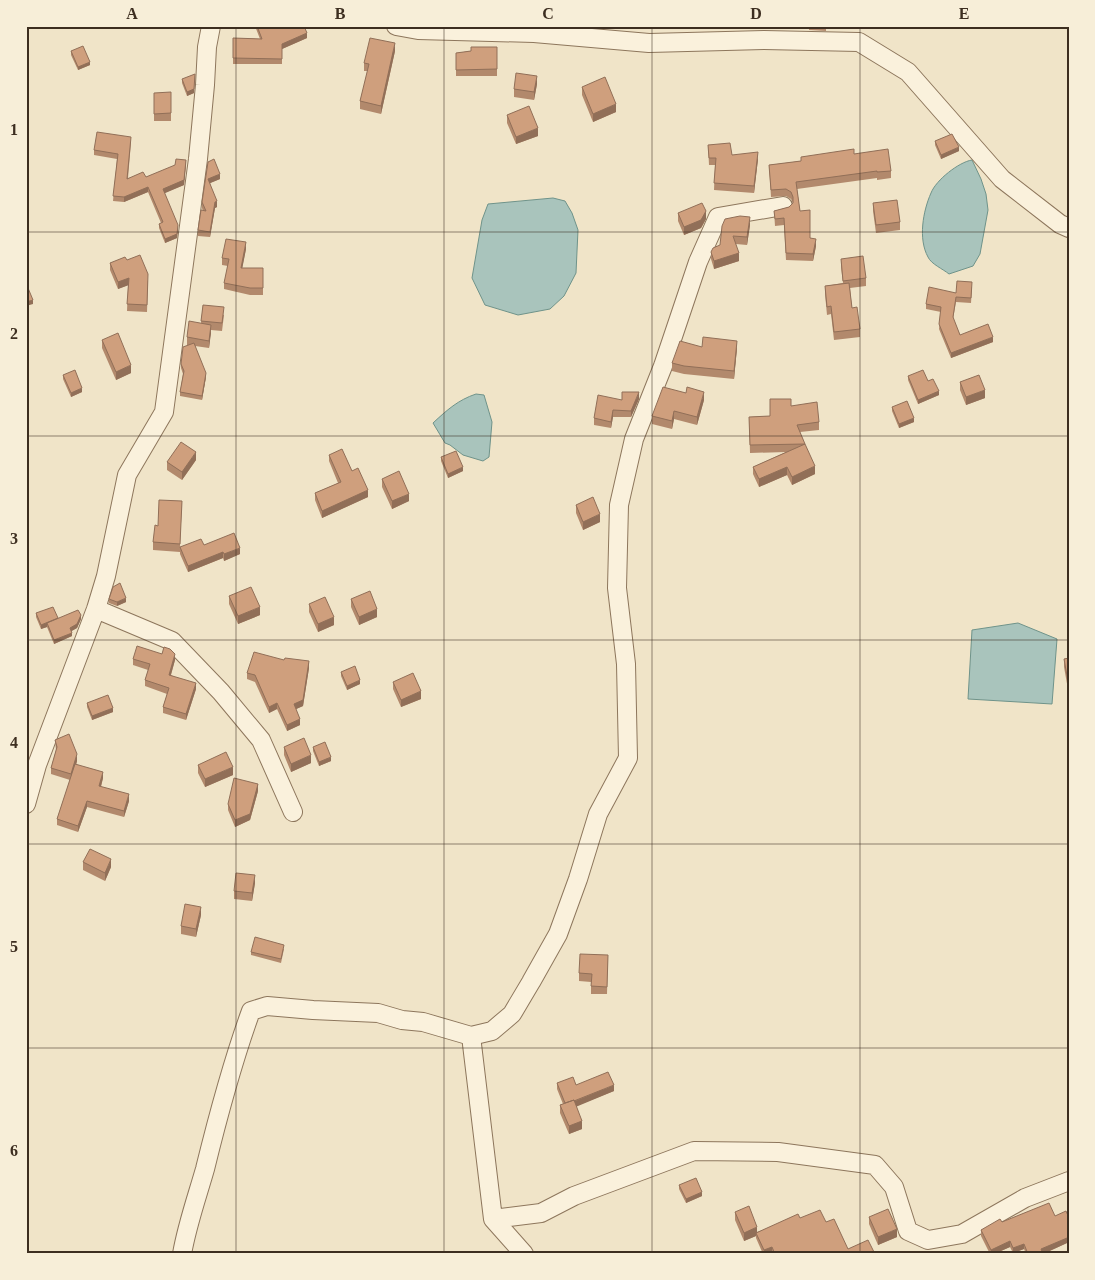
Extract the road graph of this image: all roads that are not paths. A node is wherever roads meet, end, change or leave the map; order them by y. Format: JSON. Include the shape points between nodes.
{"nodes":[{"id":1,"x":211,"y":26,"type":"edge"},
{"id":2,"x":396,"y":26,"type":"edge"},
{"id":3,"x":783,"y":206,"type":"dead end"},
{"id":4,"x":1069,"y":228,"type":"edge"},
{"id":5,"x":96,"y":609,"type":"junction"},
{"id":6,"x":26,"y":804,"type":"edge"},
{"id":7,"x":293,"y":812,"type":"dead end"},
{"id":8,"x":471,"y":1036,"type":"junction"},
{"id":9,"x":1069,"y":1181,"type":"edge"},
{"id":10,"x":493,"y":1220,"type":"junction"},
{"id":11,"x":182,"y":1254,"type":"edge"},
{"id":12,"x":524,"y":1254,"type":"edge"}],
"edges":[{"from":1,"to":5,"type":"street","via":[[198,159],[164,412],[127,475]]},
{"from":2,"to":4,"type":"street","via":[[418,30],[534,33],[649,43],[859,42],[908,72],[1002,179]]},
{"from":3,"to":8,"type":"street","via":[[718,217],[698,262],[634,439],[619,505],[617,588],[626,664],[628,758],[598,814],[578,879],[549,950],[512,1014],[492,1030]]},
{"from":5,"to":6,"type":"street","via":[[37,765]]},
{"from":5,"to":7,"type":"street","via":[[172,641],[261,740]]},
{"from":8,"to":10,"type":"street"},
{"from":8,"to":11,"type":"street","via":[[378,1013],[267,1006],[250,1012],[228,1079]]},
{"from":9,"to":10,"type":"street","via":[[1025,1198],[962,1234],[928,1240],[908,1231],[894,1187],[875,1165],[778,1152],[694,1151],[574,1196],[541,1213]]},
{"from":10,"to":12,"type":"street"}]}
